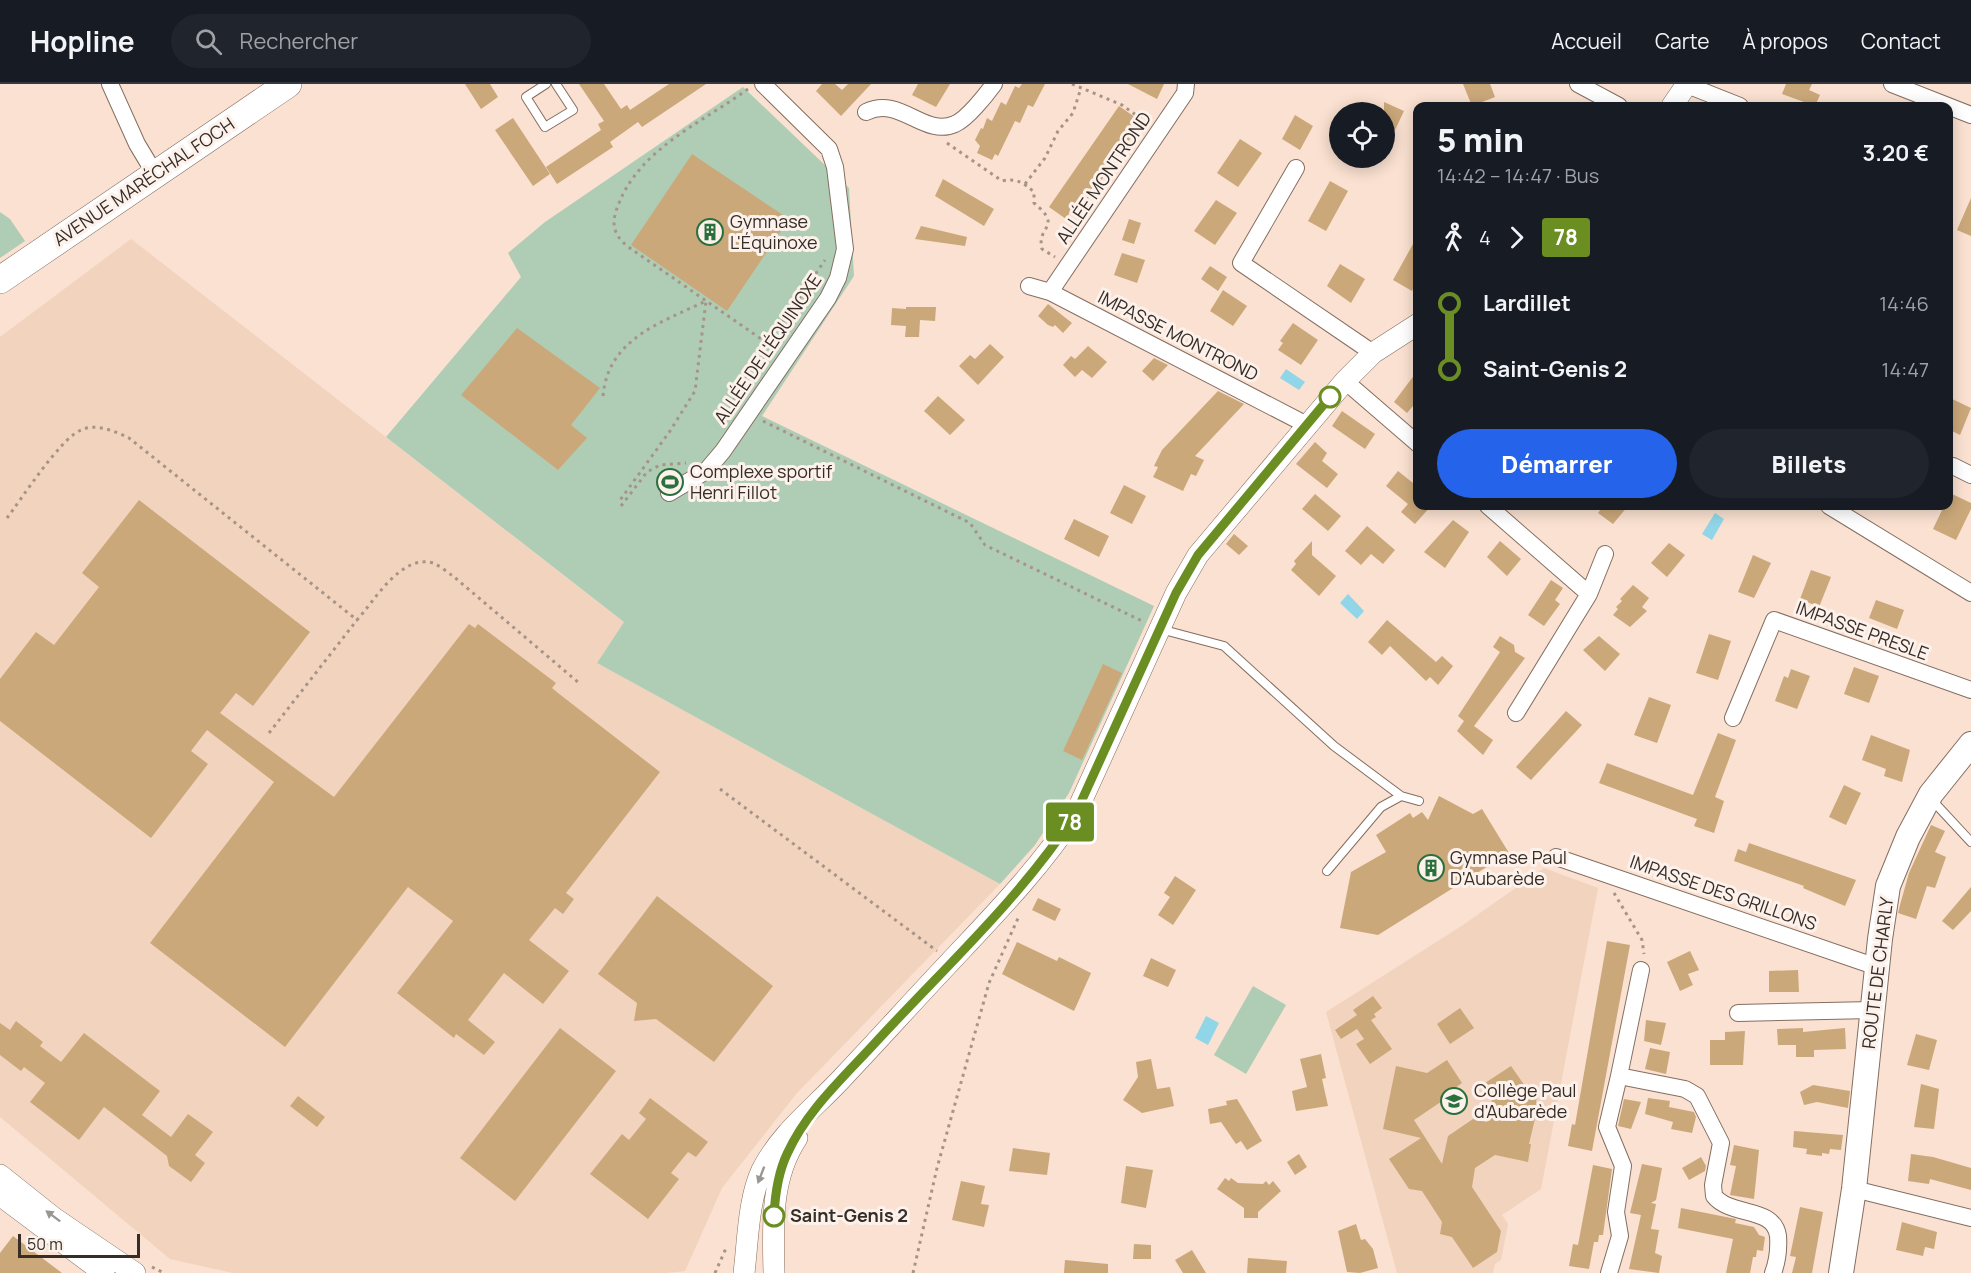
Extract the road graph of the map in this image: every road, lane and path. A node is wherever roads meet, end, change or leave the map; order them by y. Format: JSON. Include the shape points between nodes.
{"nodes":[{"id":1,"x":110,"y":84,"type":"edge"},
{"id":2,"x":288,"y":84,"type":"edge"},
{"id":3,"x":546,"y":84,"type":"edge"},
{"id":4,"x":556,"y":84,"type":"edge"},
{"id":5,"x":994,"y":84,"type":"edge"},
{"id":6,"x":1072,"y":84,"type":"edge"},
{"id":7,"x":1186,"y":84,"type":"edge"},
{"id":8,"x":1578,"y":84,"type":"edge"},
{"id":9,"x":1687,"y":84,"type":"edge"},
{"id":10,"x":1892,"y":84,"type":"edge"},
{"id":11,"x":754,"y":85,"type":"edge"},
{"id":12,"x":1081,"y":88,"type":"junction"},
{"id":13,"x":781,"y":90,"type":"edge"},
{"id":14,"x":1612,"y":102,"type":"edge"},
{"id":15,"x":1675,"y":102,"type":"edge"},
{"id":16,"x":1730,"y":102,"type":"edge"},
{"id":17,"x":1938,"y":102,"type":"edge"},
{"id":18,"x":1953,"y":108,"type":"edge"},
{"id":19,"x":866,"y":112,"type":"dead end"},
{"id":20,"x":1971,"y":115,"type":"edge"},
{"id":21,"x":943,"y":126,"type":"junction"},
{"id":22,"x":1159,"y":131,"type":"junction"},
{"id":23,"x":1296,"y":168,"type":"dead end"},
{"id":24,"x":155,"y":174,"type":"junction"},
{"id":25,"x":1025,"y":184,"type":"junction"},
{"id":26,"x":826,"y":258,"type":"dead end"},
{"id":27,"x":1068,"y":266,"type":"junction"},
{"id":28,"x":0,"y":280,"type":"edge"},
{"id":29,"x":1029,"y":286,"type":"dead end"},
{"id":30,"x":1050,"y":292,"type":"junction"},
{"id":31,"x":706,"y":301,"type":"junction"},
{"id":32,"x":1413,"y":327,"type":"edge"},
{"id":33,"x":768,"y":344,"type":"junction"},
{"id":34,"x":1373,"y":353,"type":"junction"},
{"id":35,"x":1345,"y":381,"type":"junction"},
{"id":36,"x":603,"y":396,"type":"dead end"},
{"id":37,"x":733,"y":402,"type":"junction"},
{"id":38,"x":731,"y":408,"type":"dead end"},
{"id":39,"x":750,"y":412,"type":"junction"},
{"id":40,"x":1307,"y":424,"type":"junction"},
{"id":41,"x":1413,"y":440,"type":"edge"},
{"id":42,"x":689,"y":463,"type":"dead end"},
{"id":43,"x":1953,"y":466,"type":"dead end"},
{"id":44,"x":1971,"y":475,"type":"edge"},
{"id":45,"x":669,"y":493,"type":"dead end"},
{"id":46,"x":618,"y":503,"type":"dead end"},
{"id":47,"x":621,"y":506,"type":"dead end"},
{"id":48,"x":1493,"y":510,"type":"edge"},
{"id":49,"x":1836,"y":510,"type":"edge"},
{"id":50,"x":7,"y":518,"type":"dead end"},
{"id":51,"x":1605,"y":554,"type":"dead end"},
{"id":52,"x":1971,"y":593,"type":"edge"},
{"id":53,"x":1589,"y":594,"type":"junction"},
{"id":54,"x":357,"y":620,"type":"junction"},
{"id":55,"x":1160,"y":628,"type":"junction"},
{"id":56,"x":579,"y":683,"type":"dead end"},
{"id":57,"x":1971,"y":690,"type":"edge"},
{"id":58,"x":1516,"y":713,"type":"dead end"},
{"id":59,"x":1733,"y":718,"type":"dead end"},
{"id":60,"x":269,"y":733,"type":"dead end"},
{"id":61,"x":1971,"y":744,"type":"edge"},
{"id":62,"x":720,"y":789,"type":"dead end"},
{"id":63,"x":1401,"y":796,"type":"junction"},
{"id":64,"x":1930,"y":797,"type":"junction"},
{"id":65,"x":1419,"y":801,"type":"dead end"},
{"id":66,"x":1971,"y":842,"type":"edge"},
{"id":67,"x":1556,"y":856,"type":"dead end"},
{"id":68,"x":1327,"y":871,"type":"dead end"},
{"id":69,"x":1601,"y":872,"type":"junction"},
{"id":70,"x":1018,"y":891,"type":"junction"},
{"id":71,"x":950,"y":961,"type":"junction"},
{"id":72,"x":1877,"y":967,"type":"junction"},
{"id":73,"x":1641,"y":970,"type":"joint"},
{"id":74,"x":1873,"y":1010,"type":"junction"},
{"id":75,"x":1738,"y":1012,"type":"dead end"},
{"id":76,"x":1618,"y":1076,"type":"junction"},
{"id":77,"x":823,"y":1097,"type":"junction"},
{"id":78,"x":0,"y":1175,"type":"edge"},
{"id":79,"x":1854,"y":1189,"type":"junction"},
{"id":80,"x":0,"y":1195,"type":"edge"},
{"id":81,"x":1971,"y":1218,"type":"edge"},
{"id":82,"x":747,"y":1243,"type":"junction"},
{"id":83,"x":773,"y":1249,"type":"junction"},
{"id":84,"x":104,"y":1273,"type":"edge"},
{"id":85,"x":135,"y":1273,"type":"edge"},
{"id":86,"x":736,"y":1273,"type":"edge"},
{"id":87,"x":744,"y":1273,"type":"edge"},
{"id":88,"x":756,"y":1273,"type":"edge"},
{"id":89,"x":774,"y":1273,"type":"edge"},
{"id":90,"x":784,"y":1273,"type":"edge"},
{"id":91,"x":913,"y":1273,"type":"edge"},
{"id":92,"x":1609,"y":1273,"type":"edge"},
{"id":93,"x":1773,"y":1273,"type":"edge"},
{"id":94,"x":1841,"y":1273,"type":"edge"},
{"id":95,"x":1856,"y":1273,"type":"edge"}],
"edges":[{"from":1,"to":24,"type":"street"},
{"from":2,"to":24,"type":"main road","name":"AVENUE MARÉCHAL FOCH"},
{"from":3,"to":4,"type":"lane","via":[[526,97],[545,127],[573,110]]},
{"from":5,"to":21,"type":"street","via":[[955,124]]},
{"from":6,"to":12,"type":"path"},
{"from":7,"to":22,"type":"street","name":"ALLÉE MONTROND","via":[[1185,93]]},
{"from":8,"to":14,"type":"street"},
{"from":9,"to":15,"type":"street"},
{"from":9,"to":16,"type":"street"},
{"from":10,"to":17,"type":"street"},
{"from":11,"to":13,"type":"street","name":"ALLÉE DE L'ÉQUINOXE"},
{"from":11,"to":31,"type":"path","via":[[648,160],[622,194],[613,225],[615,236],[627,246]]},
{"from":12,"to":22,"type":"path","via":[[1122,105]]},
{"from":12,"to":25,"type":"path","via":[[1073,113]]},
{"from":13,"to":39,"type":"street","name":"ALLÉE DE L'ÉQUINOXE","via":[[829,149],[835,167],[845,249],[832,291]]},
{"from":18,"to":20,"type":"street"},
{"from":19,"to":21,"type":"street","via":[[878,106]]},
{"from":21,"to":25,"type":"path","via":[[947,144],[1002,181],[1013,179]]},
{"from":22,"to":27,"type":"street","name":"ALLÉE MONTROND"},
{"from":23,"to":34,"type":"street","via":[[1241,263]]},
{"from":24,"to":28,"type":"main road","name":"AVENUE MARÉCHAL FOCH"},
{"from":25,"to":27,"type":"path","via":[[1034,192],[1034,203],[1048,215],[1050,225],[1040,244],[1042,249]]},
{"from":26,"to":33,"type":"path"},
{"from":27,"to":30,"type":"street","name":"ALLÉE MONTROND"},
{"from":29,"to":30,"type":"street","name":"IMPASSE MONTROND"},
{"from":30,"to":40,"type":"street","name":"IMPASSE MONTROND"},
{"from":31,"to":33,"type":"path"},
{"from":31,"to":36,"type":"path","via":[[622,349],[608,369]]},
{"from":31,"to":46,"type":"path","via":[[695,391]]},
{"from":32,"to":34,"type":"street"},
{"from":33,"to":37,"type":"path"},
{"from":34,"to":35,"type":"street"},
{"from":35,"to":40,"type":"street"},
{"from":35,"to":41,"type":"street"},
{"from":37,"to":38,"type":"path"},
{"from":37,"to":39,"type":"path"},
{"from":39,"to":45,"type":"street","name":"ALLÉE DE L'ÉQUINOXE","via":[[706,471]]},
{"from":39,"to":55,"type":"path","via":[[970,523],[985,544]]},
{"from":40,"to":55,"type":"street","via":[[1198,555]]},
{"from":42,"to":47,"type":"path","via":[[660,465],[647,472]]},
{"from":43,"to":44,"type":"street"},
{"from":48,"to":53,"type":"street"},
{"from":49,"to":52,"type":"street"},
{"from":50,"to":54,"type":"path","via":[[66,441],[80,430],[106,428],[129,438]]},
{"from":51,"to":53,"type":"street"},
{"from":53,"to":58,"type":"street"},
{"from":54,"to":56,"type":"path","via":[[398,573],[412,564],[432,563],[453,576]]},
{"from":54,"to":60,"type":"path"},
{"from":55,"to":63,"type":"lane","via":[[1224,646],[1334,746]]},
{"from":55,"to":70,"type":"street","via":[[1076,813]]},
{"from":57,"to":59,"type":"street","name":"IMPASSE PRESLE","via":[[1773,620]]},
{"from":61,"to":64,"type":"main road","name":"ROUTE DE CHARLY"},
{"from":62,"to":71,"type":"path"},
{"from":63,"to":65,"type":"lane"},
{"from":63,"to":68,"type":"lane","via":[[1381,807]]},
{"from":64,"to":66,"type":"lane"},
{"from":64,"to":72,"type":"main road","name":"ROUTE DE CHARLY","via":[[1888,886]]},
{"from":67,"to":69,"type":"street","name":"IMPASSE DES GRILLONS"},
{"from":69,"to":72,"type":"street","name":"IMPASSE DES GRILLONS"},
{"from":69,"to":73,"type":"path","via":[[1642,940]]},
{"from":70,"to":71,"type":"street"},
{"from":70,"to":91,"type":"path","via":[[1026,900],[989,983],[937,1168]]},
{"from":71,"to":77,"type":"street"},
{"from":72,"to":74,"type":"main road","name":"ROUTE DE CHARLY"},
{"from":73,"to":76,"type":"street"},
{"from":74,"to":75,"type":"street"},
{"from":74,"to":79,"type":"main road","name":"ROUTE DE CHARLY"},
{"from":76,"to":92,"type":"street","via":[[1607,1127],[1623,1166],[1616,1212],[1620,1236]]},
{"from":76,"to":93,"type":"street","via":[[1685,1089],[1697,1096],[1720,1143],[1714,1196],[1727,1207],[1769,1218],[1777,1226],[1779,1257]]},
{"from":77,"to":82,"type":"street","one_way":true,"via":[[792,1127],[761,1173]]},
{"from":77,"to":83,"type":"street","via":[[787,1154],[780,1173]]},
{"from":85,"to":78,"type":"street","one_way":true,"via":[[54,1218]]},
{"from":79,"to":81,"type":"street"},
{"from":79,"to":94,"type":"main road","name":"ROUTE DE CHARLY"},
{"from":79,"to":95,"type":"main road","name":"ROUTE DE CHARLY"},
{"from":80,"to":84,"type":"street"},
{"from":82,"to":86,"type":"street"},
{"from":82,"to":87,"type":"street"},
{"from":82,"to":88,"type":"street","via":[[755,1259]]},
{"from":83,"to":89,"type":"street"},
{"from":83,"to":90,"type":"street"}]}
